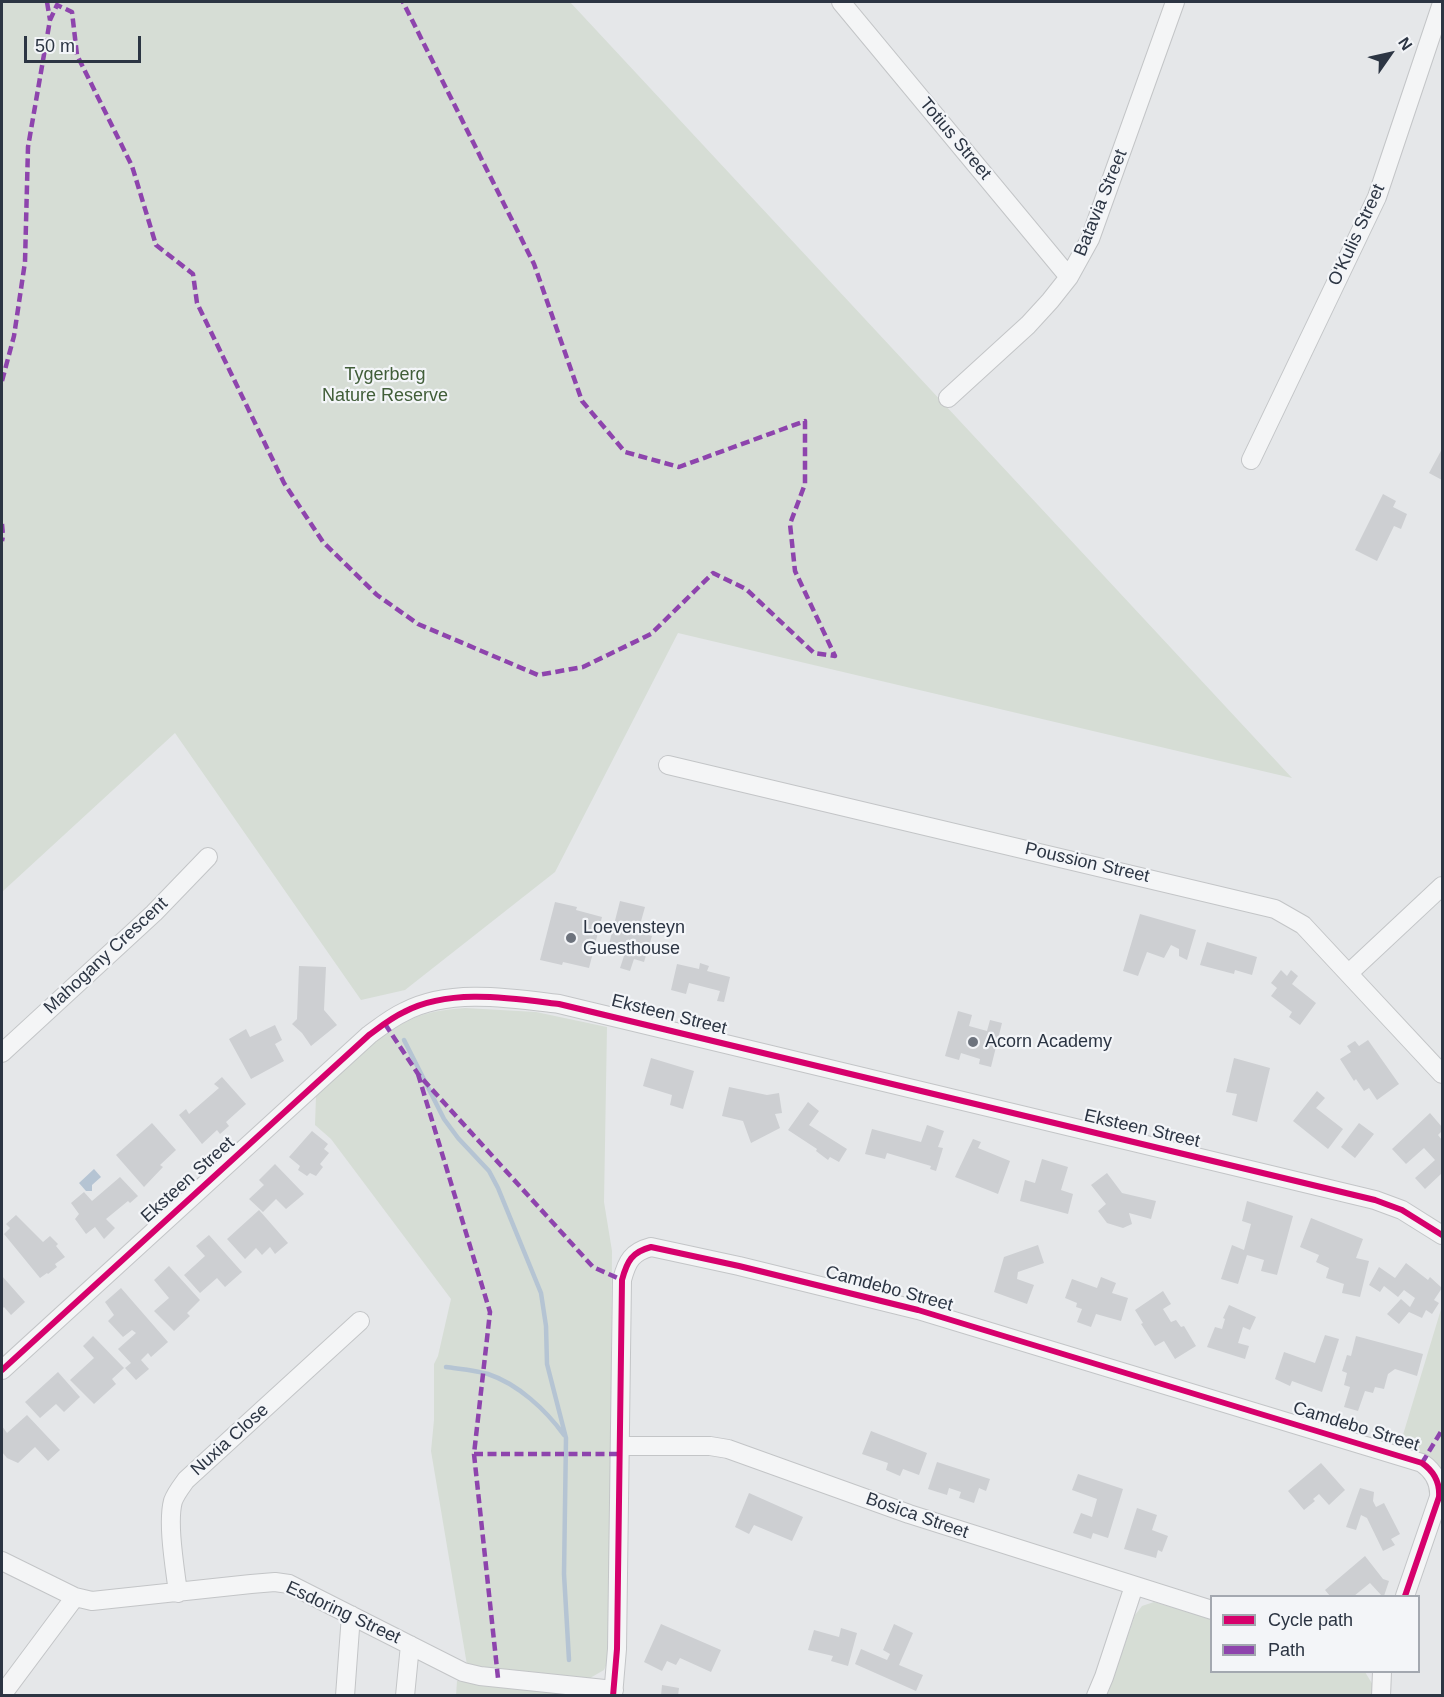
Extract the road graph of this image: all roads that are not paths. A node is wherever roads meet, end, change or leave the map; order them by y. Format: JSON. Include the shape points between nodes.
{"nodes":[{"id":1,"x":841,"y":2,"type":"edge"},
{"id":2,"x":1175,"y":2,"type":"edge"},
{"id":3,"x":1443,"y":3,"type":"edge"},
{"id":4,"x":1069,"y":277,"type":"junction"},
{"id":5,"x":948,"y":398,"type":"dead end"},
{"id":6,"x":1251,"y":460,"type":"dead end"},
{"id":7,"x":668,"y":765,"type":"dead end"},
{"id":8,"x":207,"y":857,"type":"dead end"},
{"id":9,"x":1443,"y":886,"type":"edge"},
{"id":10,"x":1349,"y":973,"type":"junction"},
{"id":11,"x":2,"y":1053,"type":"edge"},
{"id":12,"x":1443,"y":1074,"type":"edge"},
{"id":13,"x":1443,"y":1235,"type":"edge"},
{"id":14,"x":360,"y":1321,"type":"dead end"},
{"id":15,"x":2,"y":1370,"type":"edge"},
{"id":16,"x":620,"y":1446,"type":"junction"},
{"id":17,"x":2,"y":1561,"type":"edge"},
{"id":18,"x":1134,"y":1586,"type":"junction"},
{"id":19,"x":178,"y":1593,"type":"junction"},
{"id":20,"x":1405,"y":1595,"type":"edge"},
{"id":21,"x":75,"y":1597,"type":"junction"},
{"id":22,"x":1210,"y":1609,"type":"edge"},
{"id":23,"x":351,"y":1615,"type":"junction"},
{"id":24,"x":410,"y":1645,"type":"junction"},
{"id":25,"x":1382,"y":1673,"type":"edge"},
{"id":26,"x":614,"y":1693,"type":"edge"},
{"id":27,"x":2,"y":1695,"type":"edge"},
{"id":28,"x":345,"y":1695,"type":"edge"},
{"id":29,"x":405,"y":1695,"type":"edge"},
{"id":30,"x":1096,"y":1695,"type":"edge"},
{"id":31,"x":1381,"y":1695,"type":"edge"}],
"edges":[{"from":1,"to":4,"type":"street","name":"Totius Street"},
{"from":2,"to":4,"type":"street","name":"Batavia Street","via":[[1090,239]]},
{"from":3,"to":6,"type":"street","name":"O'Kulis Street","via":[[1377,197]]},
{"from":4,"to":5,"type":"street","name":"Batavia Street","via":[[1028,325]]},
{"from":7,"to":10,"type":"street","name":"Poussion Street","via":[[1275,909],[1303,925]]},
{"from":8,"to":11,"type":"street","name":"Mahogany Crescent","via":[[154,913]]},
{"from":9,"to":10,"type":"street"},
{"from":10,"to":12,"type":"street","name":"Poussion Street"},
{"from":13,"to":15,"type":"street","name":"Eksteen Street","via":[[1402,1210],[1375,1200],[559,1004],[512,998],[462,998],[405,1011],[369,1035]]},
{"from":14,"to":19,"type":"street","name":"Nuxia Close","via":[[178,1490],[171,1515]]},
{"from":16,"to":18,"type":"street","name":"Bosica Street","via":[[728,1449],[909,1514]]},
{"from":16,"to":20,"type":"street","name":"Camdebo Street","via":[[622,1280],[631,1257],[651,1247],[918,1310],[1422,1463],[1438,1481],[1439,1497]]},
{"from":16,"to":26,"type":"street","name":"Camdebo Street"},
{"from":17,"to":21,"type":"street","name":"Esdoring Street"},
{"from":18,"to":22,"type":"street","name":"Bosica Street"},
{"from":18,"to":30,"type":"street"},
{"from":19,"to":21,"type":"street","name":"Esdoring Street","via":[[92,1601]]},
{"from":19,"to":23,"type":"street","name":"Esdoring Street","via":[[283,1583]]},
{"from":21,"to":27,"type":"street"},
{"from":23,"to":24,"type":"street","name":"Esdoring Street"},
{"from":23,"to":28,"type":"street"},
{"from":24,"to":26,"type":"street","name":"Esdoring Street","via":[[463,1672]]},
{"from":24,"to":29,"type":"street"},
{"from":25,"to":31,"type":"street"}]}
